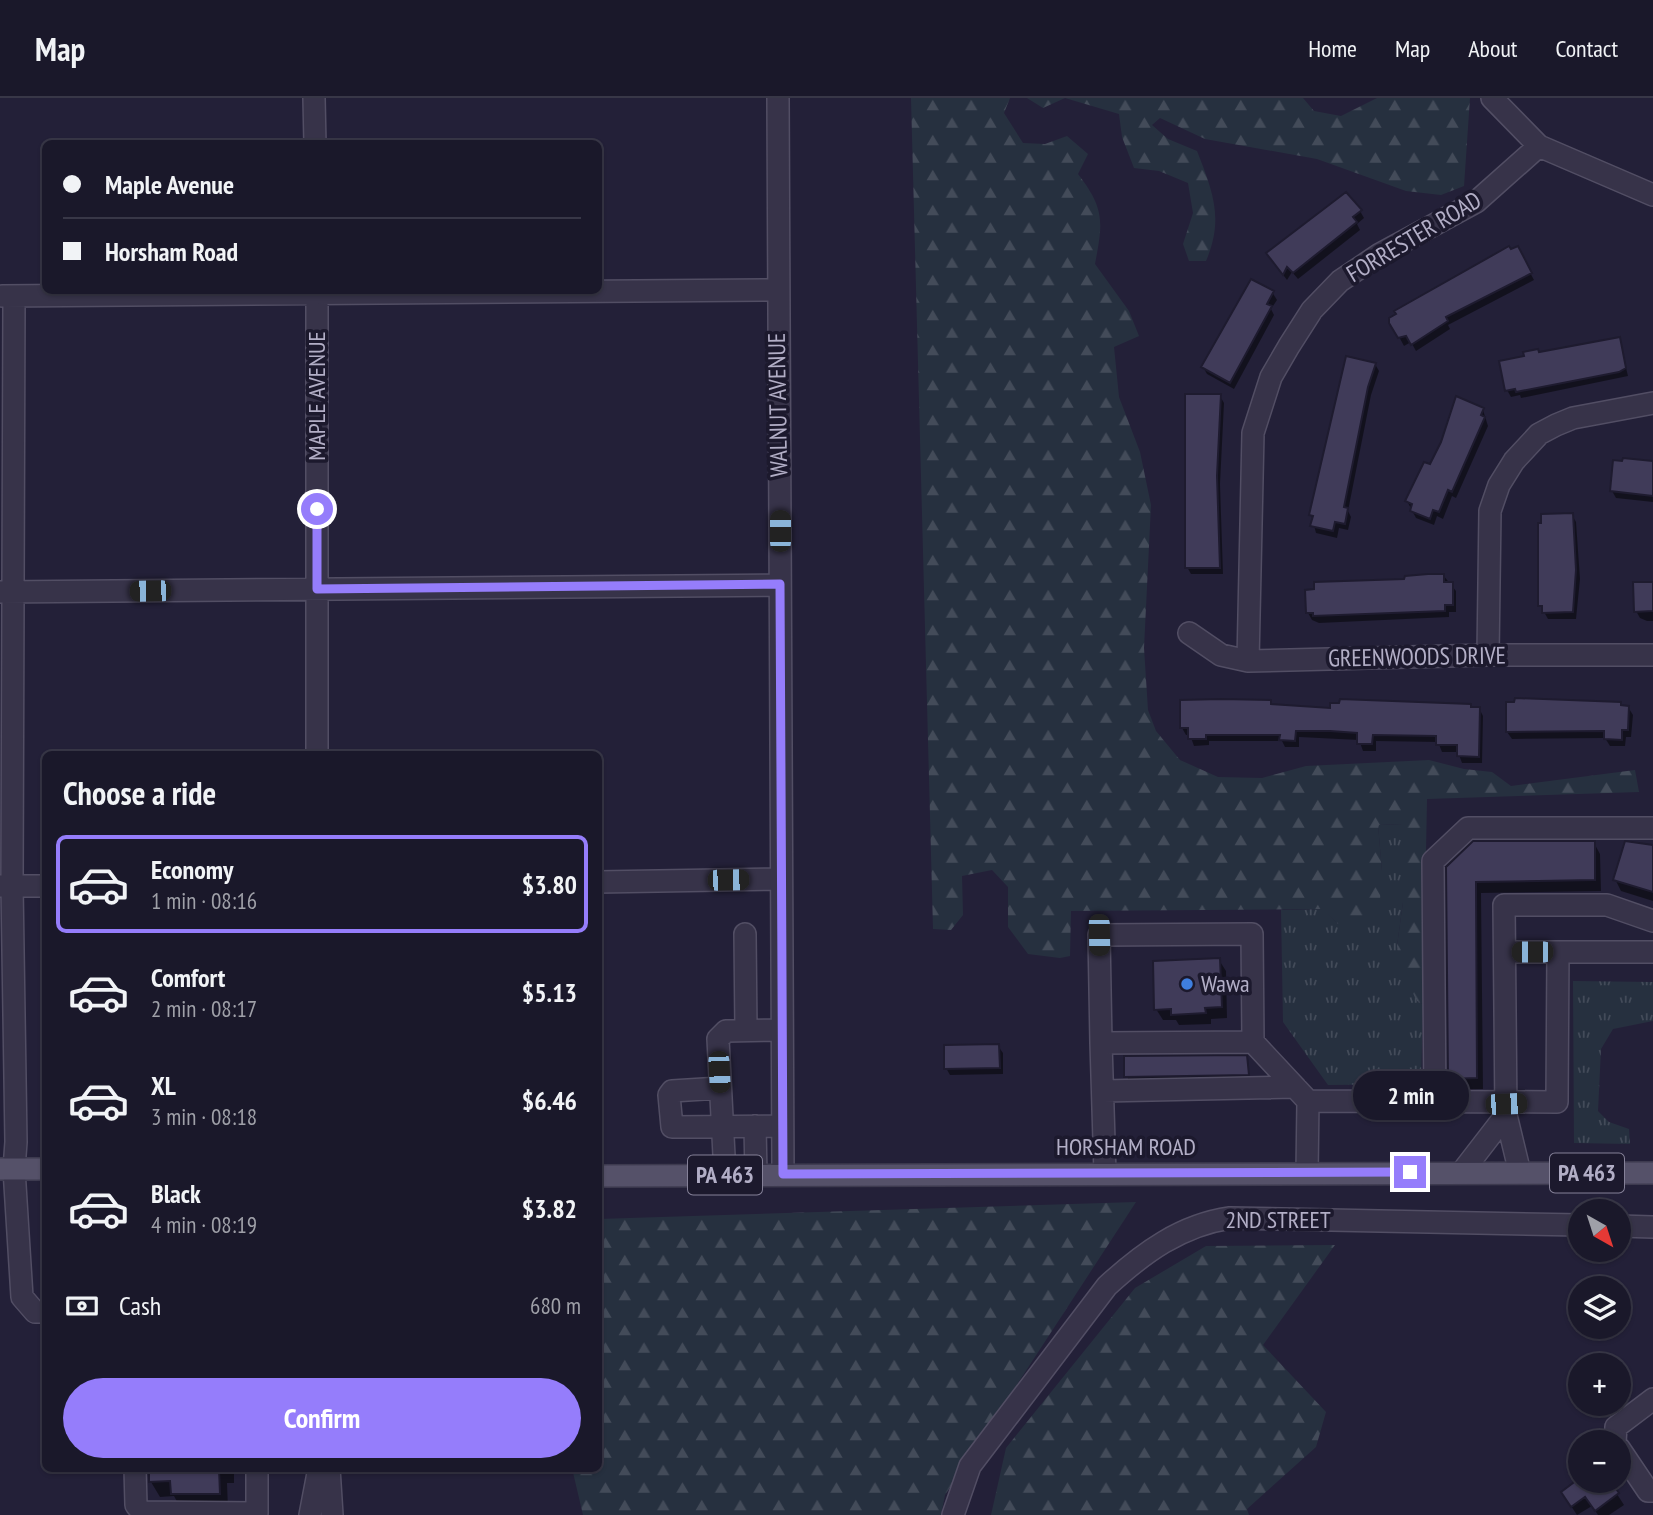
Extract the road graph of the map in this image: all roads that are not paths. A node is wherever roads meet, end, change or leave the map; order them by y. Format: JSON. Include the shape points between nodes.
{"nodes":[{"id":1,"x":314,"y":98,"type":"edge"},
{"id":2,"x":778,"y":98,"type":"edge"},
{"id":3,"x":1492,"y":98,"type":"edge"},
{"id":4,"x":315,"y":140,"type":"edge"},
{"id":5,"x":1539,"y":146,"type":"junction"},
{"id":6,"x":1653,"y":195,"type":"edge"},
{"id":7,"x":777,"y":290,"type":"junction"},
{"id":8,"x":602,"y":291,"type":"edge"},
{"id":9,"x":214,"y":294,"type":"edge"},
{"id":10,"x":317,"y":294,"type":"edge"},
{"id":11,"x":7,"y":296,"type":"edge"},
{"id":12,"x":1653,"y":403,"type":"edge"},
{"id":13,"x":780,"y":584,"type":"junction"},
{"id":14,"x":317,"y":589,"type":"junction"},
{"id":15,"x":5,"y":593,"type":"edge"},
{"id":16,"x":1189,"y":633,"type":"dead end"},
{"id":17,"x":1488,"y":655,"type":"junction"},
{"id":18,"x":1653,"y":655,"type":"edge"},
{"id":19,"x":1248,"y":661,"type":"junction"},
{"id":20,"x":317,"y":751,"type":"edge"},
{"id":21,"x":1653,"y":828,"type":"edge"},
{"id":22,"x":780,"y":879,"type":"junction"},
{"id":23,"x":602,"y":883,"type":"edge"},
{"id":24,"x":6,"y":886,"type":"edge"},
{"id":25,"x":42,"y":886,"type":"edge"},
{"id":26,"x":1653,"y":921,"type":"edge"},
{"id":27,"x":745,"y":934,"type":"dead end"},
{"id":28,"x":1505,"y":952,"type":"junction"},
{"id":29,"x":1558,"y":952,"type":"junction"},
{"id":30,"x":1653,"y":952,"type":"edge"},
{"id":31,"x":747,"y":1030,"type":"junction"},
{"id":32,"x":781,"y":1030,"type":"junction"},
{"id":33,"x":1253,"y":1042,"type":"junction"},
{"id":34,"x":1101,"y":1043,"type":"junction"},
{"id":35,"x":720,"y":1088,"type":"junction"},
{"id":36,"x":1103,"y":1091,"type":"junction"},
{"id":37,"x":1302,"y":1094,"type":"junction"},
{"id":38,"x":1435,"y":1104,"type":"junction"},
{"id":39,"x":1506,"y":1109,"type":"junction"},
{"id":40,"x":755,"y":1126,"type":"junction"},
{"id":41,"x":782,"y":1126,"type":"junction"},
{"id":42,"x":722,"y":1127,"type":"junction"},
{"id":43,"x":7,"y":1169,"type":"edge"},
{"id":44,"x":42,"y":1169,"type":"edge"},
{"id":45,"x":1462,"y":1172,"type":"junction"},
{"id":46,"x":1307,"y":1173,"type":"junction"},
{"id":47,"x":1520,"y":1173,"type":"junction"},
{"id":48,"x":1653,"y":1173,"type":"edge"},
{"id":49,"x":783,"y":1174,"type":"junction"},
{"id":50,"x":1105,"y":1174,"type":"junction"},
{"id":51,"x":725,"y":1175,"type":"junction"},
{"id":52,"x":755,"y":1175,"type":"junction"},
{"id":53,"x":602,"y":1176,"type":"edge"},
{"id":54,"x":1568,"y":1226,"type":"edge"},
{"id":55,"x":1631,"y":1226,"type":"edge"},
{"id":56,"x":1653,"y":1227,"type":"edge"},
{"id":57,"x":42,"y":1312,"type":"edge"},
{"id":58,"x":1653,"y":1399,"type":"edge"},
{"id":59,"x":1616,"y":1430,"type":"edge"},
{"id":60,"x":1631,"y":1466,"type":"edge"},
{"id":61,"x":135,"y":1472,"type":"edge"},
{"id":62,"x":257,"y":1472,"type":"edge"},
{"id":63,"x":318,"y":1472,"type":"edge"},
{"id":64,"x":329,"y":1472,"type":"edge"},
{"id":65,"x":1653,"y":1492,"type":"edge"},
{"id":66,"x":261,"y":1514,"type":"edge"},
{"id":67,"x":310,"y":1515,"type":"edge"},
{"id":68,"x":332,"y":1515,"type":"edge"},
{"id":69,"x":953,"y":1515,"type":"edge"}],
"edges":[{"from":1,"to":4,"type":"street"},
{"from":2,"to":7,"type":"street","name":"WALNUT AVENUE"},
{"from":3,"to":5,"type":"street"},
{"from":5,"to":6,"type":"street"},
{"from":5,"to":19,"type":"street","name":"FORRESTER ROAD","via":[[1476,202],[1340,281],[1312,310],[1271,377],[1253,433]]},
{"from":7,"to":8,"type":"street"},
{"from":7,"to":13,"type":"street","name":"WALNUT AVENUE"},
{"from":9,"to":11,"type":"street"},
{"from":10,"to":14,"type":"street","name":"MAPLE AVENUE"},
{"from":11,"to":15,"type":"street"},
{"from":12,"to":17,"type":"street","via":[[1556,425],[1539,434],[1514,461],[1490,511]]},
{"from":13,"to":14,"type":"street"},
{"from":13,"to":22,"type":"street","name":"WALNUT AVENUE"},
{"from":14,"to":15,"type":"street"},
{"from":14,"to":20,"type":"street","name":"MAPLE AVENUE"},
{"from":15,"to":24,"type":"street"},
{"from":16,"to":19,"type":"street","name":"GREENWOODS DRIVE","via":[[1221,655]]},
{"from":17,"to":18,"type":"street","name":"GREENWOODS DRIVE"},
{"from":17,"to":19,"type":"street","name":"GREENWOODS DRIVE"},
{"from":21,"to":38,"type":"street","via":[[1468,828],[1433,861]]},
{"from":22,"to":23,"type":"street"},
{"from":22,"to":32,"type":"street","name":"WALNUT AVENUE"},
{"from":24,"to":25,"type":"street"},
{"from":24,"to":43,"type":"street","via":[[16,1142]]},
{"from":26,"to":28,"type":"street","via":[[1607,905],[1504,905]]},
{"from":27,"to":31,"type":"street"},
{"from":28,"to":29,"type":"street"},
{"from":28,"to":39,"type":"street"},
{"from":29,"to":30,"type":"street"},
{"from":29,"to":39,"type":"street","via":[[1557,1102]]},
{"from":31,"to":32,"type":"street"},
{"from":31,"to":35,"type":"street","via":[[721,1033]]},
{"from":32,"to":41,"type":"street","name":"WALNUT AVENUE"},
{"from":33,"to":34,"type":"street"},
{"from":33,"to":34,"type":"street","via":[[1252,934],[1224,934],[1099,935]]},
{"from":33,"to":37,"type":"street"},
{"from":34,"to":36,"type":"street"},
{"from":35,"to":42,"type":"street"},
{"from":35,"to":42,"type":"street","via":[[672,1091],[670,1123],[675,1129]]},
{"from":36,"to":37,"type":"street"},
{"from":36,"to":50,"type":"street"},
{"from":37,"to":38,"type":"street"},
{"from":37,"to":46,"type":"street"},
{"from":38,"to":39,"type":"street"},
{"from":39,"to":45,"type":"street"},
{"from":39,"to":47,"type":"street"},
{"from":40,"to":41,"type":"street"},
{"from":40,"to":42,"type":"street"},
{"from":40,"to":52,"type":"street"},
{"from":41,"to":49,"type":"street","name":"WALNUT AVENUE"},
{"from":42,"to":51,"type":"street"},
{"from":43,"to":44,"type":"main road"},
{"from":43,"to":57,"type":"street","via":[[22,1297],[35,1312]]},
{"from":45,"to":46,"type":"main road","name":"HORSHAM ROAD","number":"PA 463"},
{"from":45,"to":47,"type":"main road","name":"HORSHAM ROAD","number":"PA 463"},
{"from":46,"to":50,"type":"main road","name":"HORSHAM ROAD","number":"PA 463"},
{"from":47,"to":48,"type":"main road","name":"HORSHAM ROAD","number":"PA 463"},
{"from":49,"to":50,"type":"main road","name":"HORSHAM ROAD","number":"PA 463"},
{"from":49,"to":52,"type":"main road","name":"HORSHAM ROAD","number":"PA 463"},
{"from":51,"to":52,"type":"main road","name":"HORSHAM ROAD","number":"PA 463"},
{"from":51,"to":53,"type":"main road","name":"HORSHAM ROAD","number":"PA 463"},
{"from":54,"to":69,"type":"street","name":"2ND STREET","via":[[1230,1218],[1203,1222],[1179,1233],[1131,1263],[1107,1286],[970,1466]]},
{"from":55,"to":56,"type":"street"},
{"from":58,"to":59,"type":"street"},
{"from":60,"to":65,"type":"street"},
{"from":61,"to":66,"type":"street","via":[[136,1506],[142,1512]]},
{"from":62,"to":66,"type":"street"},
{"from":63,"to":67,"type":"street"},
{"from":64,"to":68,"type":"street"}]}
